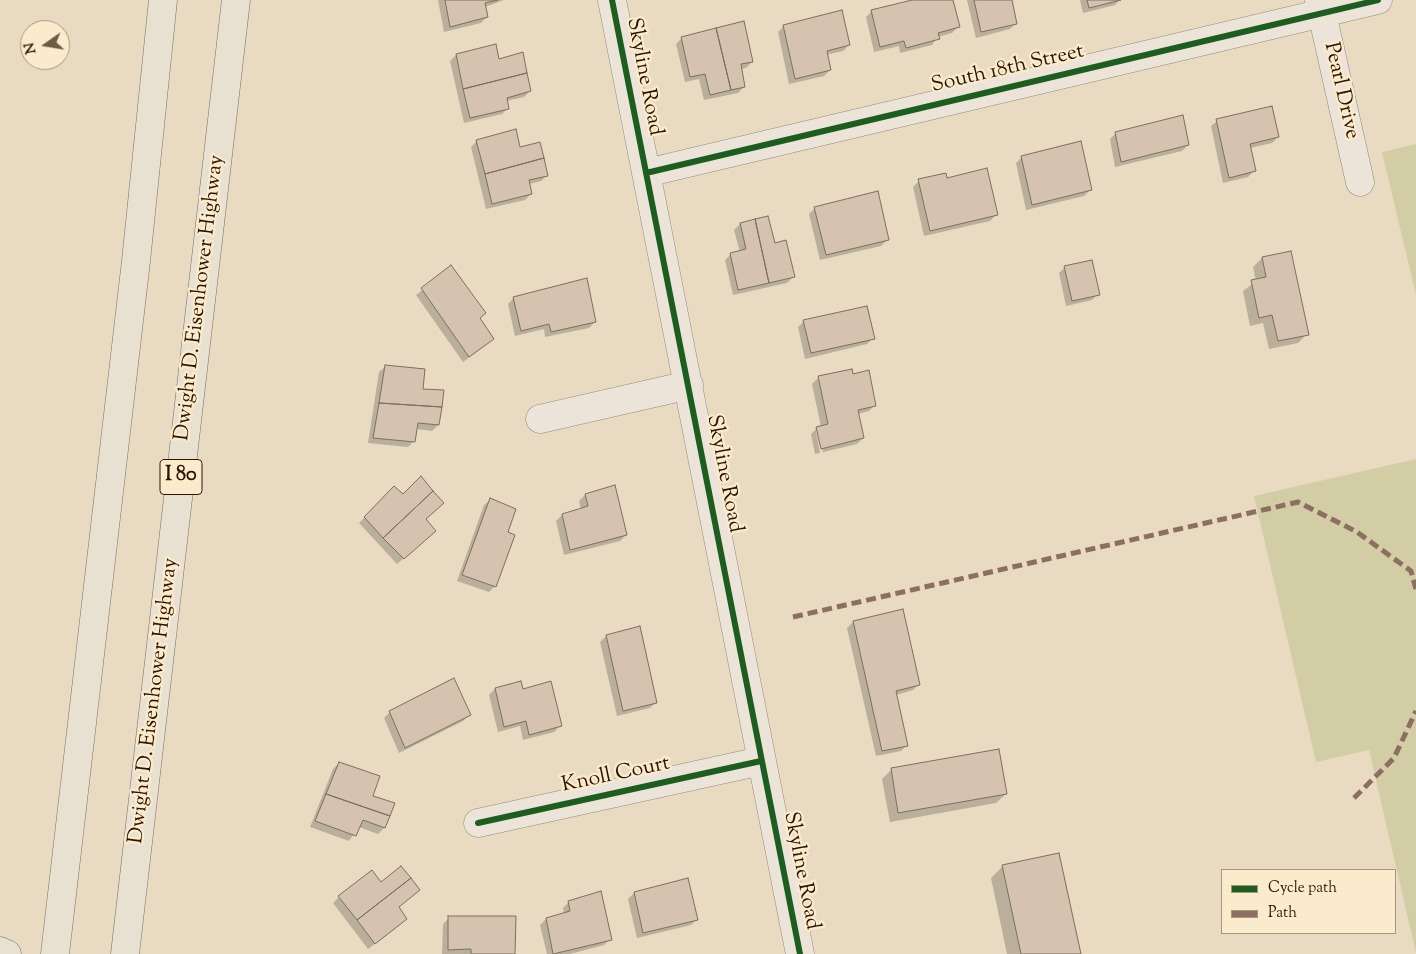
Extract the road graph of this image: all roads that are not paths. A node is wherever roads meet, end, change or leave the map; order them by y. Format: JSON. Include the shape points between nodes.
{"nodes":[{"id":1,"x":163,"y":0,"type":"edge"},
{"id":2,"x":236,"y":0,"type":"edge"},
{"id":3,"x":612,"y":0,"type":"edge"},
{"id":4,"x":1378,"y":0,"type":"edge"},
{"id":5,"x":1321,"y":6,"type":"edge"},
{"id":6,"x":646,"y":173,"type":"junction"},
{"id":7,"x":1360,"y":182,"type":"dead end"},
{"id":8,"x":689,"y":385,"type":"junction"},
{"id":9,"x":540,"y":419,"type":"dead end"},
{"id":10,"x":762,"y":761,"type":"junction"},
{"id":11,"x":478,"y":823,"type":"dead end"},
{"id":12,"x":0,"y":951,"type":"edge"},
{"id":13,"x":7,"y":954,"type":"edge"},
{"id":14,"x":55,"y":954,"type":"edge"},
{"id":15,"x":125,"y":954,"type":"edge"},
{"id":16,"x":800,"y":954,"type":"edge"}],
"edges":[{"from":1,"to":14,"type":"main road","via":[[136,261]]},
{"from":2,"to":15,"type":"main road","name":"Dwight D. Eisenhower Highway","number":"I 80"},
{"from":3,"to":6,"type":"street","name":"Skyline Road"},
{"from":4,"to":5,"type":"street","name":"South 18th Street"},
{"from":5,"to":6,"type":"street","name":"South 18th Street"},
{"from":5,"to":7,"type":"street","name":"Pearl Drive"},
{"from":6,"to":8,"type":"street","name":"Skyline Road"},
{"from":8,"to":9,"type":"street"},
{"from":8,"to":10,"type":"street","name":"Skyline Road"},
{"from":10,"to":11,"type":"street","name":"Knoll Court"},
{"from":10,"to":16,"type":"street","name":"Skyline Road"},
{"from":12,"to":13,"type":"main road"}]}
